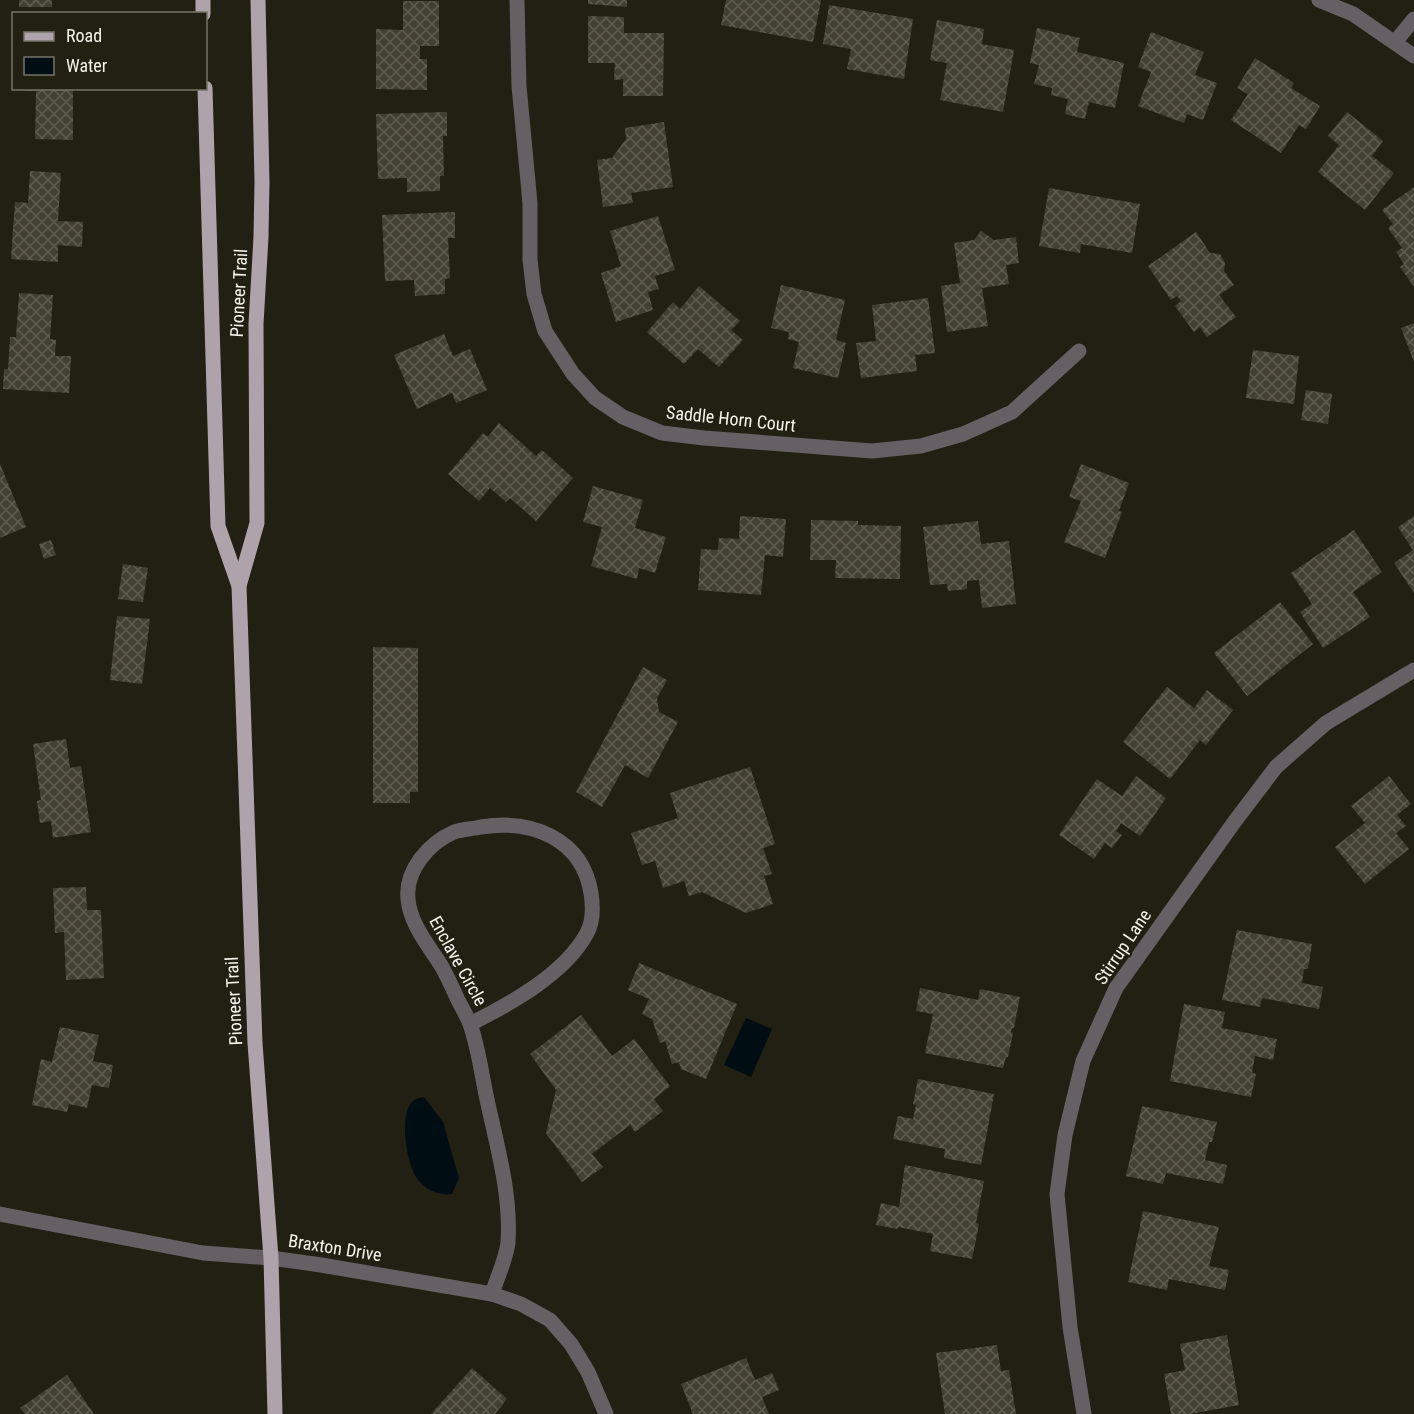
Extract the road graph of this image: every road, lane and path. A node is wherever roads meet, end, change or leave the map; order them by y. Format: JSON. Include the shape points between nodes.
{"nodes":[{"id":1,"x":258,"y":0,"type":"edge"},
{"id":2,"x":517,"y":0,"type":"edge"},
{"id":3,"x":1318,"y":0,"type":"edge"},
{"id":4,"x":1414,"y":19,"type":"edge"},
{"id":5,"x":1395,"y":42,"type":"junction"},
{"id":6,"x":1414,"y":56,"type":"edge"},
{"id":7,"x":205,"y":90,"type":"edge"},
{"id":8,"x":1079,"y":351,"type":"dead end"},
{"id":9,"x":239,"y":586,"type":"junction"},
{"id":10,"x":1414,"y":670,"type":"edge"},
{"id":11,"x":470,"y":1024,"type":"junction"},
{"id":12,"x":0,"y":1214,"type":"edge"},
{"id":13,"x":271,"y":1258,"type":"junction"},
{"id":14,"x":492,"y":1294,"type":"junction"},
{"id":15,"x":275,"y":1414,"type":"edge"},
{"id":16,"x":606,"y":1414,"type":"edge"},
{"id":17,"x":1084,"y":1414,"type":"edge"}],
"edges":[{"from":1,"to":9,"type":"main road","name":"Pioneer Trail","via":[[262,182],[256,324],[256,523]]},
{"from":2,"to":8,"type":"street","name":"Saddle Horn Court","via":[[534,294],[545,331],[573,374],[595,398],[623,417],[662,433],[704,438],[872,451],[921,446],[963,434],[1012,412]]},
{"from":3,"to":5,"type":"street","via":[[1353,14]]},
{"from":4,"to":5,"type":"street"},
{"from":5,"to":6,"type":"street"},
{"from":7,"to":9,"type":"main road","name":"Pioneer Trail","via":[[218,526]]},
{"from":9,"to":13,"type":"main road","name":"Pioneer Trail","via":[[255,1043]]},
{"from":10,"to":17,"type":"street","name":"Stirrup Lane","via":[[1326,723],[1276,767],[1116,988],[1083,1060],[1065,1135],[1057,1194],[1070,1327]]},
{"from":11,"to":11,"type":"street","name":"Enclave Circle","via":[[444,970],[413,921],[408,898],[411,878],[419,859],[436,842],[456,831],[501,824],[530,828],[558,839],[575,855],[588,881],[593,906],[588,931],[575,952],[549,975],[500,1009]]},
{"from":11,"to":14,"type":"street","name":"Enclave Circle","via":[[509,1204],[507,1246]]},
{"from":12,"to":13,"type":"street","name":"Braxton Drive","via":[[203,1253]]},
{"from":13,"to":14,"type":"street","name":"Braxton Drive"},
{"from":13,"to":15,"type":"main road","name":"Pioneer Trail"},
{"from":14,"to":16,"type":"street","name":"Braxton Drive","via":[[549,1320],[571,1344],[588,1372]]}]}
